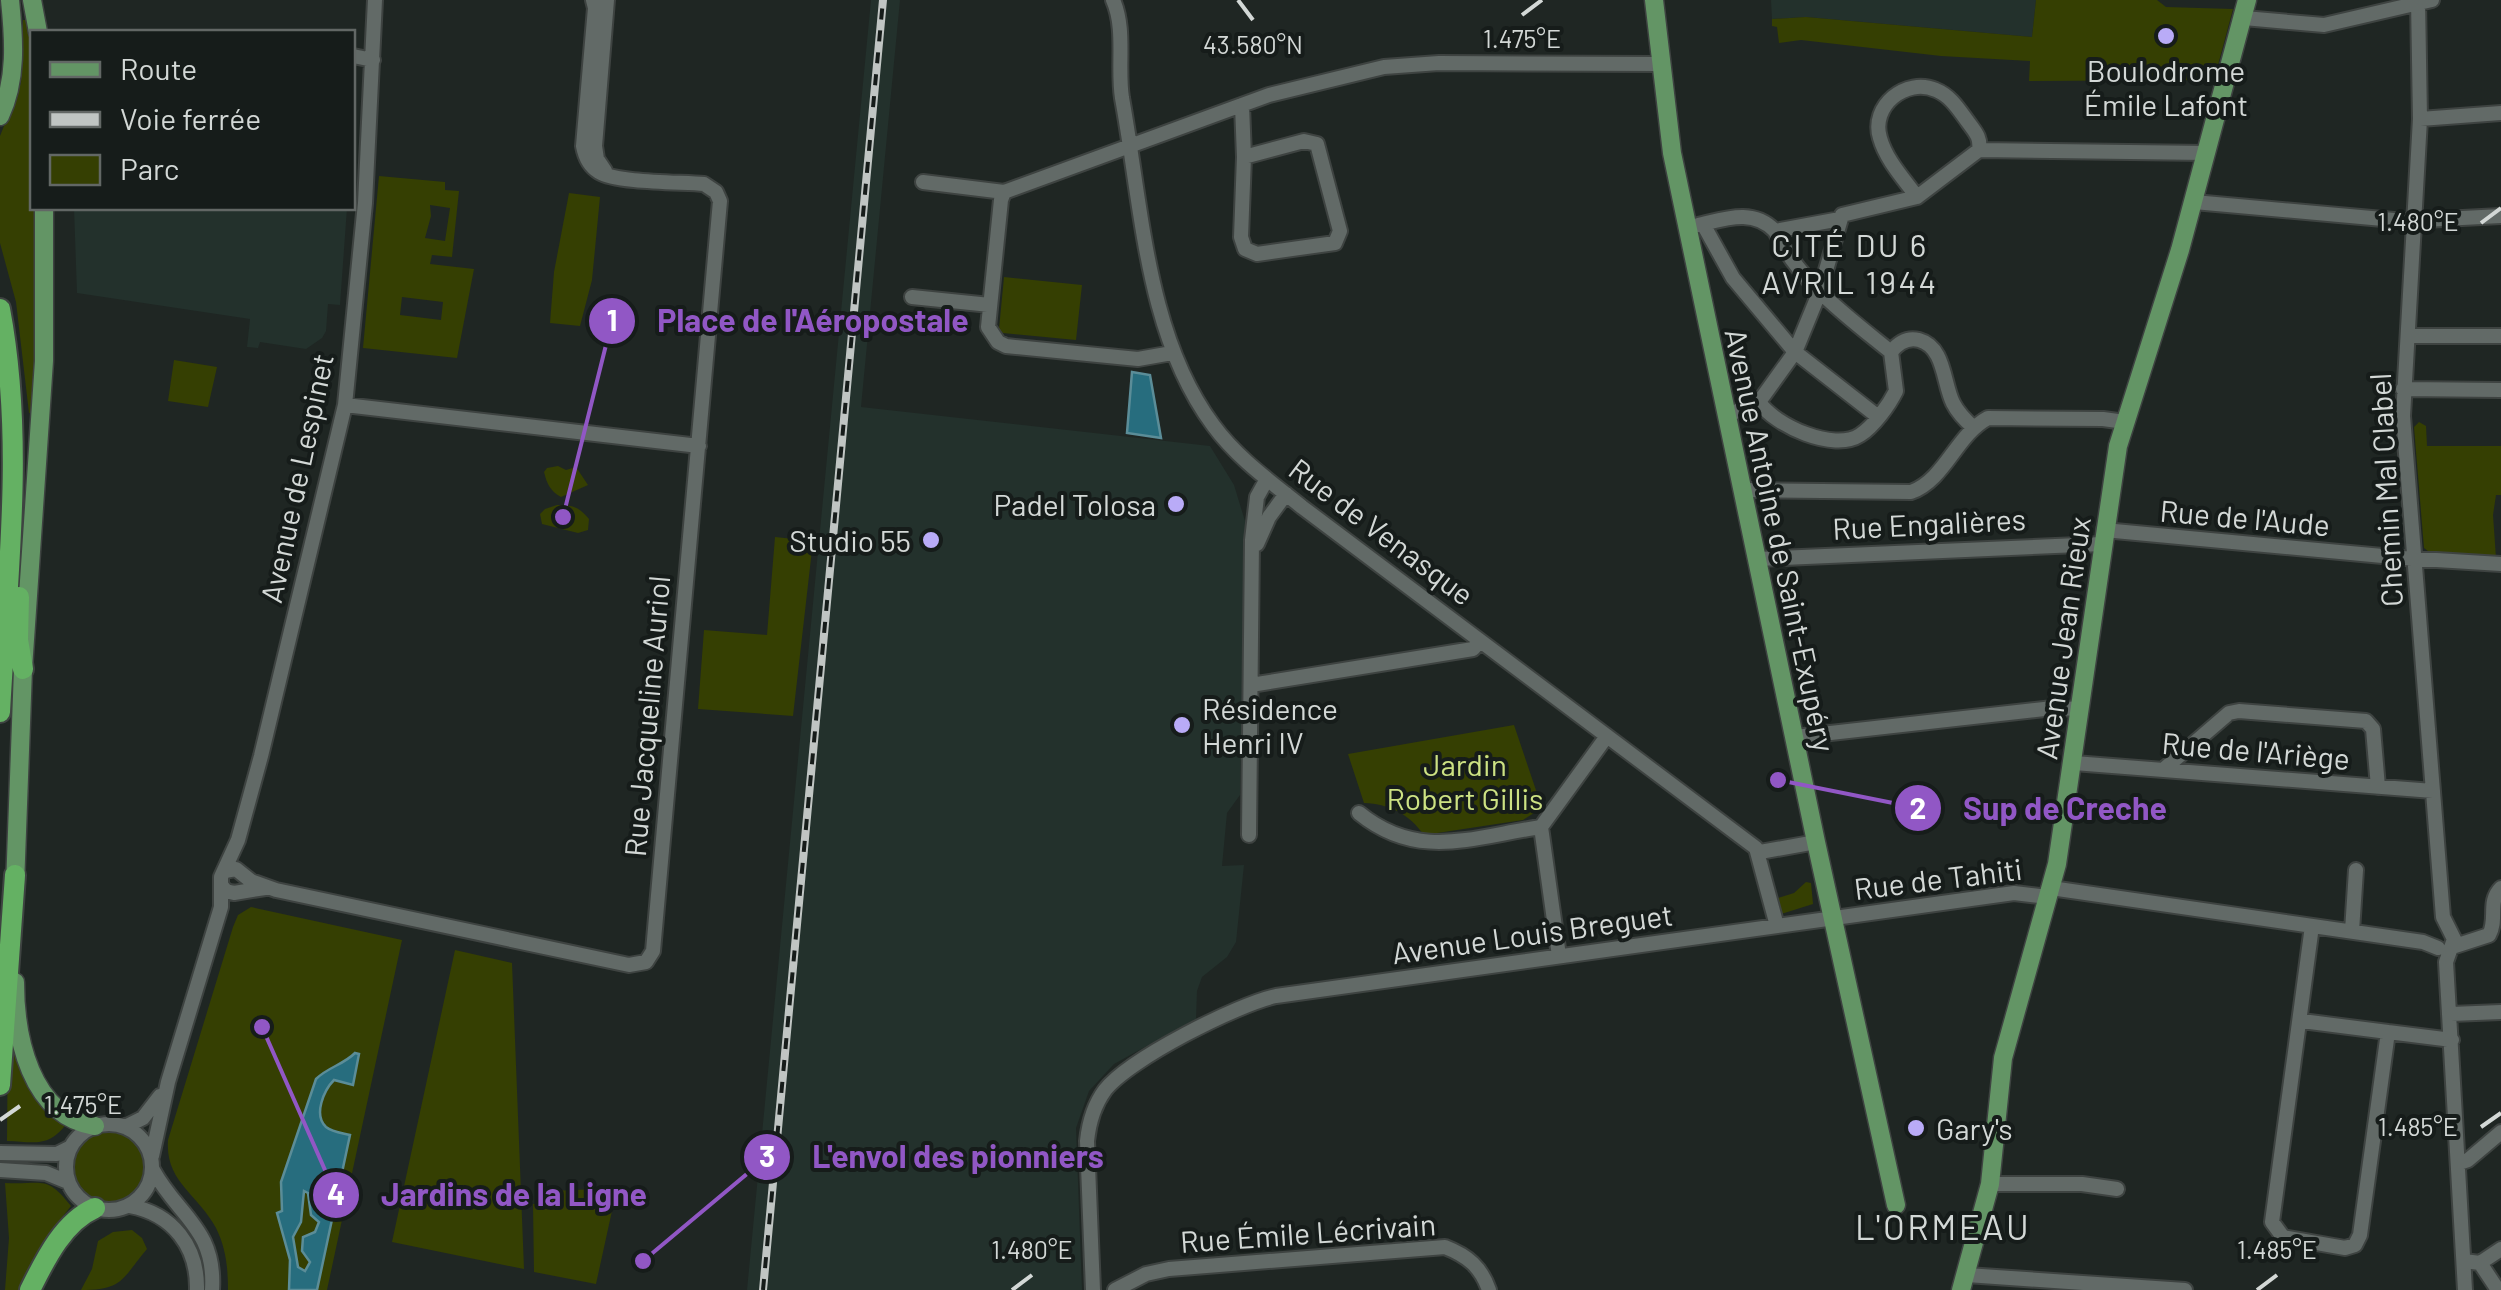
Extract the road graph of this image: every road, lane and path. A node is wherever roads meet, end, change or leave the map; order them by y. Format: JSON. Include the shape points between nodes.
{"nodes":[{"id":1,"x":10,"y":0,"type":"edge"},
{"id":2,"x":32,"y":0,"type":"edge"},
{"id":3,"x":376,"y":0,"type":"edge"},
{"id":4,"x":593,"y":0,"type":"edge"},
{"id":5,"x":607,"y":0,"type":"edge"},
{"id":6,"x":1113,"y":0,"type":"edge"},
{"id":7,"x":1654,"y":0,"type":"edge"},
{"id":8,"x":2423,"y":1,"type":"edge"},
{"id":9,"x":2245,"y":9,"type":"edge"},
{"id":10,"x":38,"y":30,"type":"edge"},
{"id":11,"x":355,"y":56,"type":"edge"},
{"id":12,"x":372,"y":60,"type":"junction"},
{"id":13,"x":1661,"y":64,"type":"junction"},
{"id":14,"x":1242,"y":105,"type":"junction"},
{"id":15,"x":2501,"y":113,"type":"edge"},
{"id":16,"x":0,"y":116,"type":"edge"},
{"id":17,"x":2420,"y":119,"type":"junction"},
{"id":18,"x":1127,"y":146,"type":"junction"},
{"id":19,"x":1979,"y":150,"type":"junction"},
{"id":20,"x":2207,"y":154,"type":"junction"},
{"id":21,"x":1244,"y":157,"type":"junction"},
{"id":22,"x":614,"y":177,"type":"junction"},
{"id":23,"x":922,"y":182,"type":"dead end"},
{"id":24,"x":1004,"y":192,"type":"junction"},
{"id":25,"x":1917,"y":197,"type":"junction"},
{"id":26,"x":2194,"y":202,"type":"junction"},
{"id":27,"x":44,"y":210,"type":"edge"},
{"id":28,"x":2501,"y":216,"type":"edge"},
{"id":29,"x":1840,"y":219,"type":"junction"},
{"id":30,"x":2416,"y":221,"type":"junction"},
{"id":31,"x":1695,"y":225,"type":"junction"},
{"id":32,"x":1775,"y":231,"type":"junction"},
{"id":33,"x":1820,"y":292,"type":"junction"},
{"id":34,"x":912,"y":297,"type":"dead end"},
{"id":35,"x":990,"y":305,"type":"junction"},
{"id":36,"x":0,"y":309,"type":"edge"},
{"id":37,"x":2408,"y":336,"type":"junction"},
{"id":38,"x":2501,"y":336,"type":"edge"},
{"id":39,"x":1794,"y":352,"type":"junction"},
{"id":40,"x":1891,"y":352,"type":"junction"},
{"id":41,"x":1172,"y":353,"type":"junction"},
{"id":42,"x":2403,"y":389,"type":"junction"},
{"id":43,"x":2501,"y":390,"type":"edge"},
{"id":44,"x":1759,"y":402,"type":"junction"},
{"id":45,"x":346,"y":405,"type":"junction"},
{"id":46,"x":1728,"y":415,"type":"junction"},
{"id":47,"x":1878,"y":416,"type":"junction"},
{"id":48,"x":2125,"y":422,"type":"junction"},
{"id":49,"x":1974,"y":428,"type":"junction"},
{"id":50,"x":699,"y":446,"type":"junction"},
{"id":51,"x":12,"y":463,"type":"junction"},
{"id":52,"x":1267,"y":478,"type":"junction"},
{"id":53,"x":1744,"y":490,"type":"junction"},
{"id":54,"x":1286,"y":494,"type":"junction"},
{"id":55,"x":2103,"y":537,"type":"junction"},
{"id":56,"x":2414,"y":558,"type":"junction"},
{"id":57,"x":1758,"y":559,"type":"junction"},
{"id":58,"x":1252,"y":564,"type":"junction"},
{"id":59,"x":2501,"y":564,"type":"edge"},
{"id":60,"x":1480,"y":641,"type":"junction"},
{"id":61,"x":23,"y":670,"type":"junction"},
{"id":62,"x":1251,"y":686,"type":"junction"},
{"id":63,"x":2081,"y":709,"type":"junction"},
{"id":64,"x":0,"y":712,"type":"edge"},
{"id":65,"x":1607,"y":736,"type":"junction"},
{"id":66,"x":1795,"y":738,"type":"junction"},
{"id":67,"x":2074,"y":763,"type":"junction"},
{"id":68,"x":2164,"y":769,"type":"junction"},
{"id":69,"x":2378,"y":787,"type":"junction"},
{"id":70,"x":2433,"y":791,"type":"junction"},
{"id":71,"x":1359,"y":813,"type":"dead end"},
{"id":72,"x":1542,"y":826,"type":"junction"},
{"id":73,"x":1249,"y":835,"type":"dead end"},
{"id":74,"x":1816,"y":842,"type":"junction"},
{"id":75,"x":1760,"y":852,"type":"junction"},
{"id":76,"x":2356,"y":870,"type":"dead end"},
{"id":77,"x":15,"y":874,"type":"junction"},
{"id":78,"x":234,"y":881,"type":"junction"},
{"id":79,"x":2501,"y":888,"type":"edge"},
{"id":80,"x":2050,"y":893,"type":"junction"},
{"id":81,"x":1833,"y":918,"type":"junction"},
{"id":82,"x":1777,"y":926,"type":"junction"},
{"id":83,"x":2312,"y":926,"type":"junction"},
{"id":84,"x":2352,"y":932,"type":"junction"},
{"id":85,"x":2444,"y":943,"type":"junction"},
{"id":86,"x":1559,"y":956,"type":"junction"},
{"id":87,"x":2501,"y":1012,"type":"edge"},
{"id":88,"x":2451,"y":1014,"type":"junction"},
{"id":89,"x":2302,"y":1022,"type":"junction"},
{"id":90,"x":2388,"y":1032,"type":"junction"},
{"id":91,"x":2452,"y":1040,"type":"junction"},
{"id":92,"x":168,"y":1082,"type":"junction"},
{"id":93,"x":0,"y":1085,"type":"edge"},
{"id":94,"x":94,"y":1126,"type":"junction"},
{"id":95,"x":125,"y":1126,"type":"junction"},
{"id":96,"x":2501,"y":1132,"type":"edge"},
{"id":97,"x":71,"y":1147,"type":"junction"},
{"id":98,"x":0,"y":1154,"type":"edge"},
{"id":99,"x":152,"y":1164,"type":"junction"},
{"id":100,"x":2458,"y":1164,"type":"junction"},
{"id":101,"x":0,"y":1170,"type":"edge"},
{"id":102,"x":68,"y":1182,"type":"junction"},
{"id":103,"x":1990,"y":1184,"type":"junction"},
{"id":104,"x":2117,"y":1189,"type":"dead end"},
{"id":105,"x":1896,"y":1205,"type":"dead end"},
{"id":106,"x":130,"y":1206,"type":"junction"},
{"id":107,"x":95,"y":1208,"type":"junction"},
{"id":108,"x":2501,"y":1249,"type":"edge"},
{"id":109,"x":2464,"y":1261,"type":"junction"},
{"id":110,"x":2480,"y":1264,"type":"junction"},
{"id":111,"x":1964,"y":1283,"type":"edge"},
{"id":112,"x":2463,"y":1288,"type":"edge"},
{"id":113,"x":30,"y":1290,"type":"edge"},
{"id":114,"x":198,"y":1290,"type":"edge"},
{"id":115,"x":212,"y":1290,"type":"edge"},
{"id":116,"x":1093,"y":1290,"type":"edge"},
{"id":117,"x":1114,"y":1290,"type":"edge"},
{"id":118,"x":1489,"y":1290,"type":"edge"},
{"id":119,"x":2185,"y":1290,"type":"edge"},
{"id":120,"x":2498,"y":1290,"type":"edge"}],
"edges":[{"from":1,"to":16,"type":"main road","via":[[13,65]]},
{"from":2,"to":10,"type":"main road"},
{"from":3,"to":12,"type":"street","name":"Avenue de Lespinet"},
{"from":4,"to":22,"type":"street","via":[[582,146],[591,165]]},
{"from":5,"to":22,"type":"street","via":[[595,146],[600,165]]},
{"from":6,"to":18,"type":"street","name":"Rue de Venasque"},
{"from":7,"to":13,"type":"main road","name":"Avenue Antoine de Saint-Exupéry"},
{"from":8,"to":9,"type":"street","via":[[2324,25]]},
{"from":8,"to":17,"type":"street","name":"Chemin Mal Clabel"},
{"from":9,"to":20,"type":"main road","name":"Avenue Jean Rieux"},
{"from":11,"to":12,"type":"street"},
{"from":12,"to":45,"type":"street","name":"Avenue de Lespinet"},
{"from":13,"to":14,"type":"street","via":[[1400,65]]},
{"from":13,"to":31,"type":"main road","name":"Avenue Antoine de Saint-Exupéry","via":[[1672,153]]},
{"from":14,"to":18,"type":"street"},
{"from":14,"to":21,"type":"street"},
{"from":15,"to":17,"type":"street"},
{"from":17,"to":30,"type":"street","name":"Chemin Mal Clabel"},
{"from":18,"to":24,"type":"street"},
{"from":18,"to":41,"type":"street","name":"Rue de Venasque"},
{"from":19,"to":20,"type":"street"},
{"from":19,"to":25,"type":"street"},
{"from":19,"to":25,"type":"street","via":[[1978,135],[1944,94],[1920,86],[1892,97],[1881,110],[1878,132]]},
{"from":20,"to":26,"type":"main road","name":"Avenue Jean Rieux"},
{"from":21,"to":21,"type":"street","via":[[1245,249],[1257,254],[1335,243],[1340,231],[1316,144],[1304,141]]},
{"from":22,"to":50,"type":"street","name":"Rue Jacqueline Auriol","via":[[704,184],[720,201]]},
{"from":23,"to":24,"type":"street"},
{"from":24,"to":35,"type":"street"},
{"from":25,"to":29,"type":"street"},
{"from":26,"to":30,"type":"street"},
{"from":26,"to":48,"type":"main road","name":"Avenue Jean Rieux"},
{"from":27,"to":61,"type":"main road","via":[[44,361]]},
{"from":28,"to":30,"type":"street"},
{"from":29,"to":32,"type":"street"},
{"from":29,"to":33,"type":"street"},
{"from":30,"to":37,"type":"street","name":"Chemin Mal Clabel"},
{"from":31,"to":32,"type":"street","via":[[1742,216]]},
{"from":31,"to":39,"type":"street"},
{"from":31,"to":46,"type":"main road","name":"Avenue Antoine de Saint-Exupéry"},
{"from":32,"to":33,"type":"street"},
{"from":33,"to":39,"type":"street"},
{"from":33,"to":40,"type":"street"},
{"from":34,"to":35,"type":"street"},
{"from":35,"to":41,"type":"street","via":[[991,334],[1006,346],[1138,359]]},
{"from":36,"to":51,"type":"highway"},
{"from":37,"to":38,"type":"street"},
{"from":37,"to":42,"type":"street","name":"Chemin Mal Clabel"},
{"from":39,"to":44,"type":"street"},
{"from":39,"to":47,"type":"street"},
{"from":40,"to":47,"type":"street","via":[[1896,391]]},
{"from":40,"to":49,"type":"street","via":[[1911,339],[1929,344],[1951,400]]},
{"from":41,"to":52,"type":"street","name":"Rue de Venasque","via":[[1212,423]]},
{"from":42,"to":43,"type":"street"},
{"from":42,"to":56,"type":"street","name":"Chemin Mal Clabel"},
{"from":44,"to":46,"type":"street"},
{"from":44,"to":47,"type":"street","via":[[1814,438],[1856,438]]},
{"from":45,"to":50,"type":"street"},
{"from":45,"to":78,"type":"street","name":"Avenue de Lespinet","via":[[238,840]]},
{"from":46,"to":53,"type":"main road","name":"Avenue Antoine de Saint-Exupéry"},
{"from":48,"to":49,"type":"street","via":[[1997,417]]},
{"from":48,"to":55,"type":"main road","name":"Avenue Jean Rieux"},
{"from":49,"to":53,"type":"street","via":[[1925,485],[1911,492]]},
{"from":50,"to":78,"type":"street","name":"Rue Jacqueline Auriol","via":[[650,959],[629,964]]},
{"from":51,"to":61,"type":"highway","via":[[22,494]]},
{"from":51,"to":64,"type":"highway"},
{"from":52,"to":54,"type":"street","name":"Rue de Venasque"},
{"from":52,"to":58,"type":"street","via":[[1256,502]]},
{"from":53,"to":57,"type":"main road","name":"Avenue Antoine de Saint-Exupéry"},
{"from":54,"to":58,"type":"street","via":[[1261,531]]},
{"from":54,"to":60,"type":"street","name":"Rue de Venasque"},
{"from":55,"to":56,"type":"street","name":"Rue de l'Aude"},
{"from":55,"to":57,"type":"street","name":"Rue Engalières"},
{"from":55,"to":63,"type":"main road","name":"Avenue Jean Rieux"},
{"from":56,"to":59,"type":"street","name":"Rue de l'Aude"},
{"from":56,"to":70,"type":"street","name":"Chemin Mal Clabel"},
{"from":57,"to":66,"type":"main road","name":"Avenue Antoine de Saint-Exupéry"},
{"from":58,"to":62,"type":"street"},
{"from":60,"to":62,"type":"street","via":[[1472,649]]},
{"from":60,"to":65,"type":"street","name":"Rue de Venasque"},
{"from":61,"to":77,"type":"main road"},
{"from":62,"to":73,"type":"street"},
{"from":63,"to":66,"type":"street"},
{"from":63,"to":67,"type":"main road","name":"Avenue Jean Rieux"},
{"from":65,"to":72,"type":"street"},
{"from":65,"to":75,"type":"street","name":"Rue de Venasque"},
{"from":66,"to":74,"type":"main road","name":"Avenue Antoine de Saint-Exupéry"},
{"from":67,"to":68,"type":"street","name":"Rue de l'Ariège"},
{"from":67,"to":80,"type":"main road","name":"Avenue Jean Rieux"},
{"from":68,"to":69,"type":"street","name":"Rue de l'Ariège"},
{"from":68,"to":69,"type":"street","via":[[2229,713],[2366,721],[2373,729]]},
{"from":69,"to":70,"type":"street","name":"Rue de l'Ariège"},
{"from":70,"to":85,"type":"street","name":"Chemin Mal Clabel"},
{"from":71,"to":72,"type":"street","via":[[1380,830],[1426,844]]},
{"from":72,"to":86,"type":"street"},
{"from":74,"to":75,"type":"street"},
{"from":74,"to":81,"type":"main road","name":"Avenue Antoine de Saint-Exupéry"},
{"from":75,"to":82,"type":"street"},
{"from":76,"to":84,"type":"street"},
{"from":77,"to":93,"type":"highway"},
{"from":77,"to":94,"type":"main road","via":[[16,1016],[26,1062],[63,1112]]},
{"from":78,"to":92,"type":"street","name":"Avenue de Lespinet"},
{"from":79,"to":85,"type":"street","via":[[2492,903],[2489,935]]},
{"from":80,"to":81,"type":"street","name":"Rue de Tahiti"},
{"from":80,"to":83,"type":"street"},
{"from":80,"to":103,"type":"main road","name":"Avenue Jean Rieux","via":[[2003,1058]]},
{"from":81,"to":82,"type":"street","name":"Avenue Louis Breguet"},
{"from":81,"to":105,"type":"main road","name":"Avenue Antoine de Saint-Exupéry"},
{"from":82,"to":86,"type":"street","name":"Avenue Louis Breguet"},
{"from":83,"to":84,"type":"street"},
{"from":83,"to":89,"type":"street"},
{"from":84,"to":85,"type":"street"},
{"from":85,"to":88,"type":"street"},
{"from":86,"to":116,"type":"street","name":"Avenue Louis Breguet","via":[[1276,996],[1240,1008],[1122,1072],[1099,1099],[1087,1141]]},
{"from":87,"to":88,"type":"street"},
{"from":88,"to":91,"type":"street"},
{"from":89,"to":90,"type":"street"},
{"from":89,"to":90,"type":"street","via":[[2272,1222],[2283,1236],[2345,1248],[2360,1235]]},
{"from":90,"to":91,"type":"street"},
{"from":91,"to":100,"type":"street"},
{"from":92,"to":95,"type":"street","name":"Avenue de Lespinet","via":[[148,1114]]},
{"from":92,"to":99,"type":"street","name":"Avenue de Lespinet"},
{"from":94,"to":95,"type":"street"},
{"from":94,"to":97,"type":"street"},
{"from":95,"to":99,"type":"street","via":[[137,1134]]},
{"from":96,"to":100,"type":"street"},
{"from":97,"to":98,"type":"street","via":[[57,1154]]},
{"from":97,"to":102,"type":"street"},
{"from":99,"to":106,"type":"street","via":[[150,1185]]},
{"from":99,"to":115,"type":"street","via":[[204,1239]]},
{"from":100,"to":109,"type":"street"},
{"from":101,"to":102,"type":"street","via":[[46,1173]]},
{"from":102,"to":107,"type":"street"},
{"from":103,"to":104,"type":"street"},
{"from":103,"to":111,"type":"main road","name":"Avenue Jean Rieux"},
{"from":106,"to":107,"type":"street"},
{"from":106,"to":114,"type":"street","via":[[176,1229],[195,1262]]},
{"from":107,"to":113,"type":"highway","via":[[63,1234]]},
{"from":108,"to":110,"type":"street"},
{"from":109,"to":110,"type":"street"},
{"from":109,"to":112,"type":"street"},
{"from":110,"to":120,"type":"street"},
{"from":111,"to":119,"type":"street"},
{"from":117,"to":118,"type":"street","name":"Rue Émile Lécrivain","via":[[1168,1270],[1446,1247],[1470,1260]]}]}
